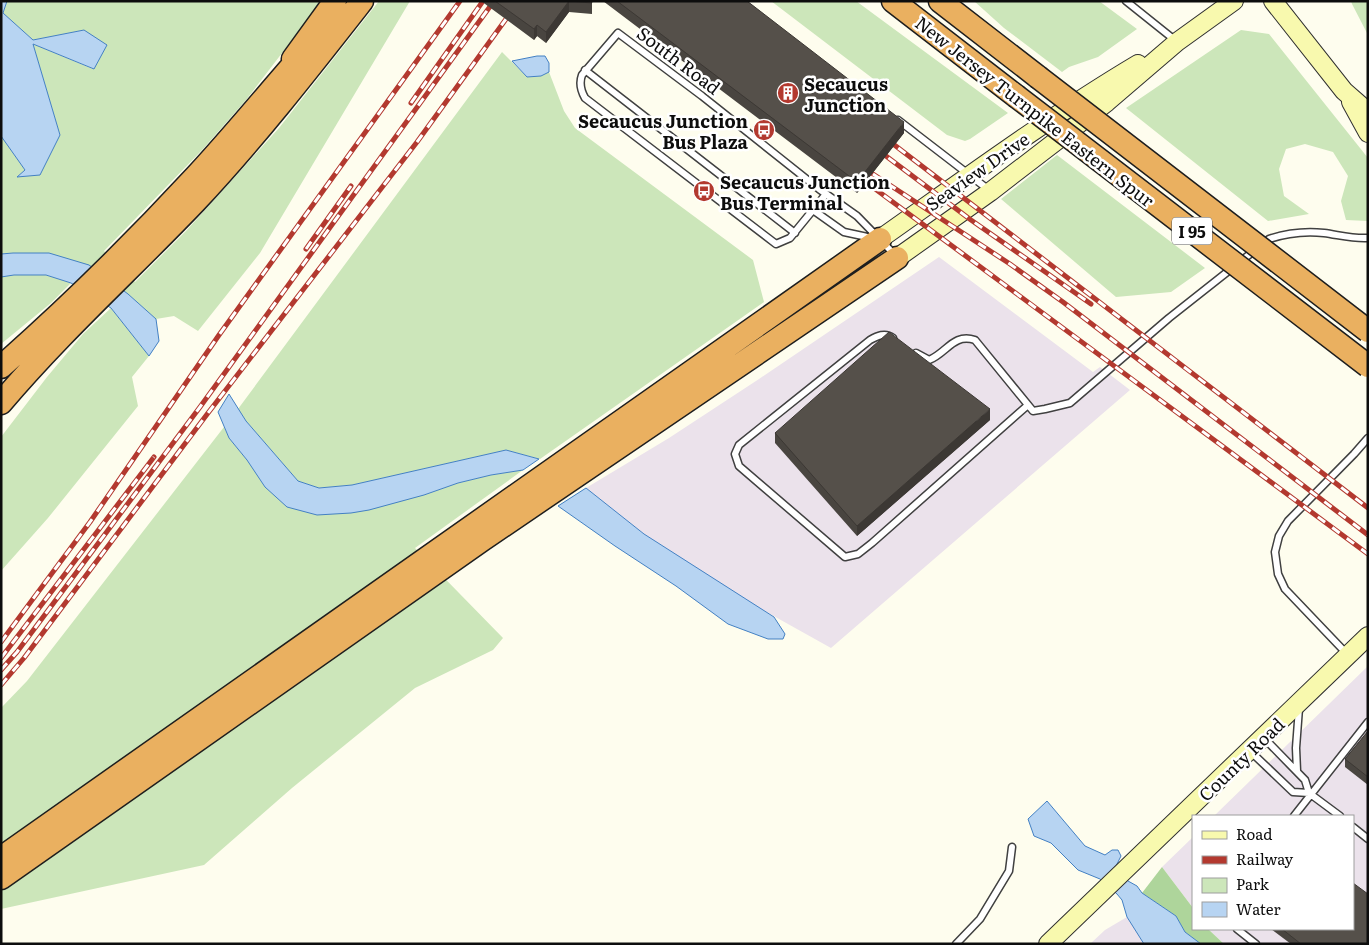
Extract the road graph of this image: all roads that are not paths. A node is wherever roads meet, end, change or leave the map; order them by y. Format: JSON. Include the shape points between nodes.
{"nodes":[{"id":1,"x":335,"y":1,"type":"edge"},
{"id":2,"x":342,"y":1,"type":"edge"},
{"id":3,"x":362,"y":1,"type":"edge"},
{"id":4,"x":893,"y":1,"type":"edge"},
{"id":5,"x":940,"y":1,"type":"edge"},
{"id":6,"x":1126,"y":1,"type":"edge"},
{"id":7,"x":1234,"y":1,"type":"edge"},
{"id":8,"x":1273,"y":1,"type":"edge"},
{"id":9,"x":1177,"y":42,"type":"junction"},
{"id":10,"x":585,"y":70,"type":"junction"},
{"id":11,"x":279,"y":80,"type":"junction"},
{"id":12,"x":1344,"y":91,"type":"junction"},
{"id":13,"x":1368,"y":112,"type":"edge"},
{"id":14,"x":895,"y":117,"type":"edge"},
{"id":15,"x":1368,"y":132,"type":"edge"},
{"id":16,"x":970,"y":175,"type":"junction"},
{"id":17,"x":990,"y":192,"type":"junction"},
{"id":18,"x":826,"y":194,"type":"junction"},
{"id":19,"x":812,"y":210,"type":"junction"},
{"id":20,"x":794,"y":233,"type":"junction"},
{"id":21,"x":1368,"y":238,"type":"edge"},
{"id":22,"x":880,"y":239,"type":"junction"},
{"id":23,"x":898,"y":258,"type":"junction"},
{"id":24,"x":127,"y":259,"type":"junction"},
{"id":25,"x":75,"y":311,"type":"junction"},
{"id":26,"x":1368,"y":330,"type":"edge"},
{"id":27,"x":897,"y":341,"type":"edge"},
{"id":28,"x":913,"y":352,"type":"edge"},
{"id":29,"x":1368,"y":366,"type":"edge"},
{"id":30,"x":1,"y":368,"type":"edge"},
{"id":31,"x":1,"y":403,"type":"edge"},
{"id":32,"x":1028,"y":405,"type":"junction"},
{"id":33,"x":1368,"y":438,"type":"edge"},
{"id":34,"x":1368,"y":636,"type":"edge"},
{"id":35,"x":1348,"y":655,"type":"junction"},
{"id":36,"x":1299,"y":702,"type":"junction"},
{"id":37,"x":1368,"y":722,"type":"edge"},
{"id":38,"x":1263,"y":737,"type":"junction"},
{"id":39,"x":1249,"y":751,"type":"junction"},
{"id":40,"x":1297,"y":771,"type":"junction"},
{"id":41,"x":1310,"y":794,"type":"junction"},
{"id":42,"x":1295,"y":815,"type":"edge"},
{"id":43,"x":1339,"y":815,"type":"edge"},
{"id":44,"x":1354,"y":828,"type":"edge"},
{"id":45,"x":1368,"y":838,"type":"edge"},
{"id":46,"x":1012,"y":847,"type":"dead end"},
{"id":47,"x":1,"y":858,"type":"edge"},
{"id":48,"x":1,"y":878,"type":"edge"},
{"id":49,"x":1237,"y":930,"type":"edge"},
{"id":50,"x":956,"y":944,"type":"edge"},
{"id":51,"x":1048,"y":944,"type":"edge"},
{"id":52,"x":1256,"y":944,"type":"edge"}],
"edges":[{"from":1,"to":11,"type":"highway"},
{"from":2,"to":11,"type":"highway","via":[[312,43]]},
{"from":3,"to":24,"type":"highway","via":[[252,138],[196,201]]},
{"from":4,"to":29,"type":"highway","name":"New Jersey Turnpike Eastern Spur","number":"I 95","bridge":true},
{"from":5,"to":26,"type":"highway","name":"New Jersey Turnpike Eastern Spur","number":"I 95","bridge":true},
{"from":6,"to":9,"type":"lane"},
{"from":7,"to":9,"type":"main road","name":"Seaview Drive"},
{"from":8,"to":12,"type":"main road"},
{"from":9,"to":16,"type":"main road","name":"Seaview Drive","via":[[1098,88]]},
{"from":9,"to":17,"type":"main road","name":"Seaview Drive","via":[[1107,102]]},
{"from":10,"to":18,"type":"lane","name":"South Road","via":[[618,32]]},
{"from":10,"to":20,"type":"lane"},
{"from":10,"to":20,"type":"lane","via":[[580,80],[585,98],[776,244],[786,241]]},
{"from":11,"to":24,"type":"highway"},
{"from":12,"to":13,"type":"main road"},
{"from":12,"to":15,"type":"main road"},
{"from":14,"to":16,"type":"lane"},
{"from":16,"to":17,"type":"lane"},
{"from":16,"to":22,"type":"main road","name":"Seaview Drive"},
{"from":17,"to":23,"type":"main road","name":"Seaview Drive"},
{"from":18,"to":19,"type":"lane"},
{"from":18,"to":22,"type":"lane","name":"South Road","via":[[857,216]]},
{"from":19,"to":20,"type":"lane"},
{"from":19,"to":22,"type":"lane","via":[[844,232]]},
{"from":21,"to":32,"type":"lane","via":[[1300,232],[1269,239],[1070,403],[1033,411]]},
{"from":22,"to":23,"type":"lane","name":"South Road"},
{"from":22,"to":47,"type":"highway"},
{"from":23,"to":48,"type":"highway","via":[[482,540]]},
{"from":24,"to":25,"type":"highway"},
{"from":25,"to":30,"type":"highway"},
{"from":25,"to":31,"type":"highway"},
{"from":27,"to":32,"type":"lane","via":[[889,335],[878,335],[870,340],[739,446],[735,454],[740,466],[845,556],[858,554],[872,543]]},
{"from":28,"to":32,"type":"lane","via":[[929,360],[958,340],[975,340]]},
{"from":33,"to":35,"type":"lane","via":[[1288,521],[1275,552],[1278,574],[1285,589]]},
{"from":34,"to":35,"type":"main road","name":"County Road"},
{"from":35,"to":36,"type":"main road","name":"County Road"},
{"from":36,"to":38,"type":"main road","name":"County Road"},
{"from":36,"to":40,"type":"lane"},
{"from":37,"to":41,"type":"lane"},
{"from":38,"to":39,"type":"main road","name":"County Road"},
{"from":38,"to":40,"type":"lane"},
{"from":39,"to":41,"type":"lane","via":[[1293,792]]},
{"from":39,"to":51,"type":"main road","name":"County Road"},
{"from":40,"to":41,"type":"lane","via":[[1305,780]]},
{"from":41,"to":42,"type":"lane"},
{"from":41,"to":43,"type":"lane"},
{"from":44,"to":45,"type":"lane"},
{"from":46,"to":50,"type":"lane","via":[[1008,871],[980,919]]},
{"from":49,"to":52,"type":"lane"}]}
